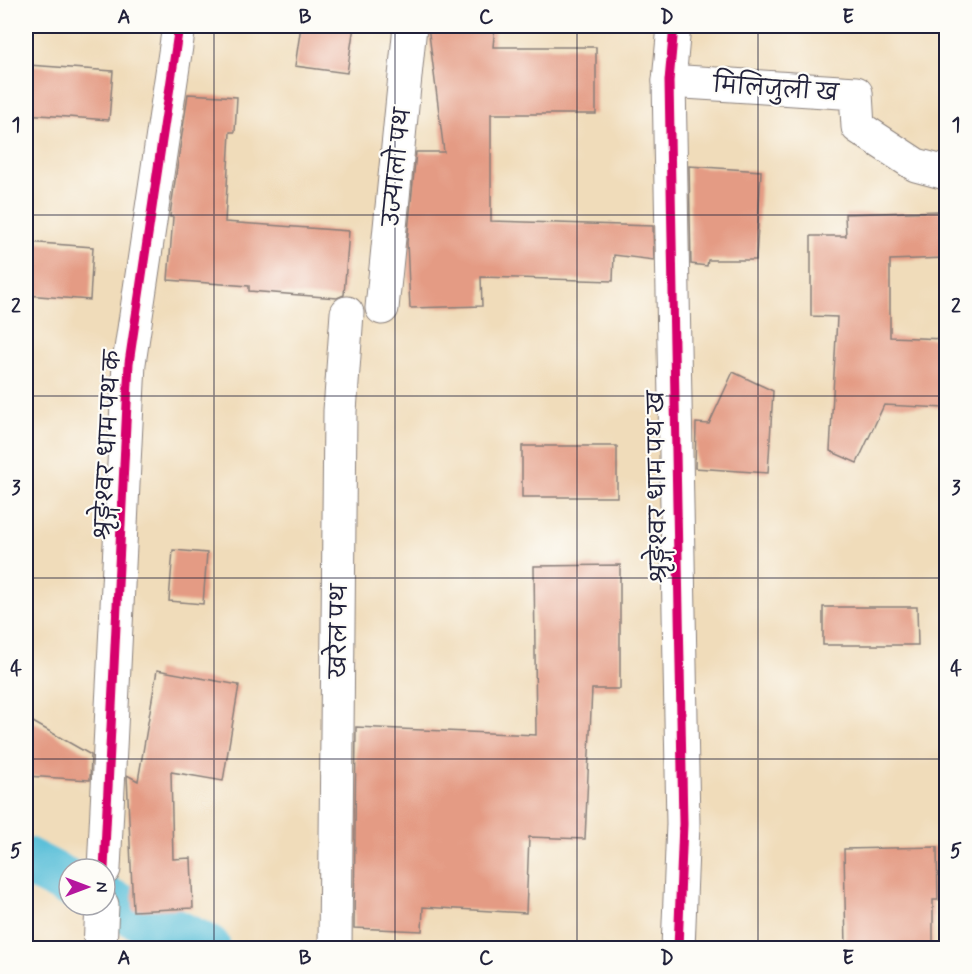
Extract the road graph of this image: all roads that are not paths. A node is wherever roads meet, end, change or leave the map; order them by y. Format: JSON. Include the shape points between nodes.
{"nodes":[{"id":1,"x":179,"y":26,"type":"edge"},
{"id":2,"x":410,"y":26,"type":"edge"},
{"id":3,"x":675,"y":26,"type":"edge"},
{"id":4,"x":669,"y":81,"type":"junction"},
{"id":5,"x":946,"y":173,"type":"edge"},
{"id":6,"x":382,"y":308,"type":"dead end"},
{"id":7,"x":347,"y":313,"type":"dead end"},
{"id":8,"x":105,"y":857,"type":"edge"},
{"id":9,"x":101,"y":917,"type":"edge"},
{"id":10,"x":100,"y":948,"type":"edge"},
{"id":11,"x":335,"y":948,"type":"edge"},
{"id":12,"x":678,"y":948,"type":"edge"}],
"edges":[{"from":1,"to":8,"type":"street","name":"श्रृङ्गेश्वर धाम पथ क","via":[[129,363]]},
{"from":2,"to":6,"type":"street","name":"उज्यालो पथ"},
{"from":3,"to":4,"type":"street","name":"श्रृङ्गेश्वर धाम पथ ख"},
{"from":4,"to":5,"type":"street","name":"मिलिजुली ख","via":[[856,93],[858,127],[916,165]]},
{"from":4,"to":12,"type":"street","name":"श्रृङ्गेश्वर धाम पथ ख","via":[[683,824]]},
{"from":7,"to":11,"type":"street","name":"खरेल पथ","via":[[340,411]]},
{"from":9,"to":10,"type":"street"}]}
